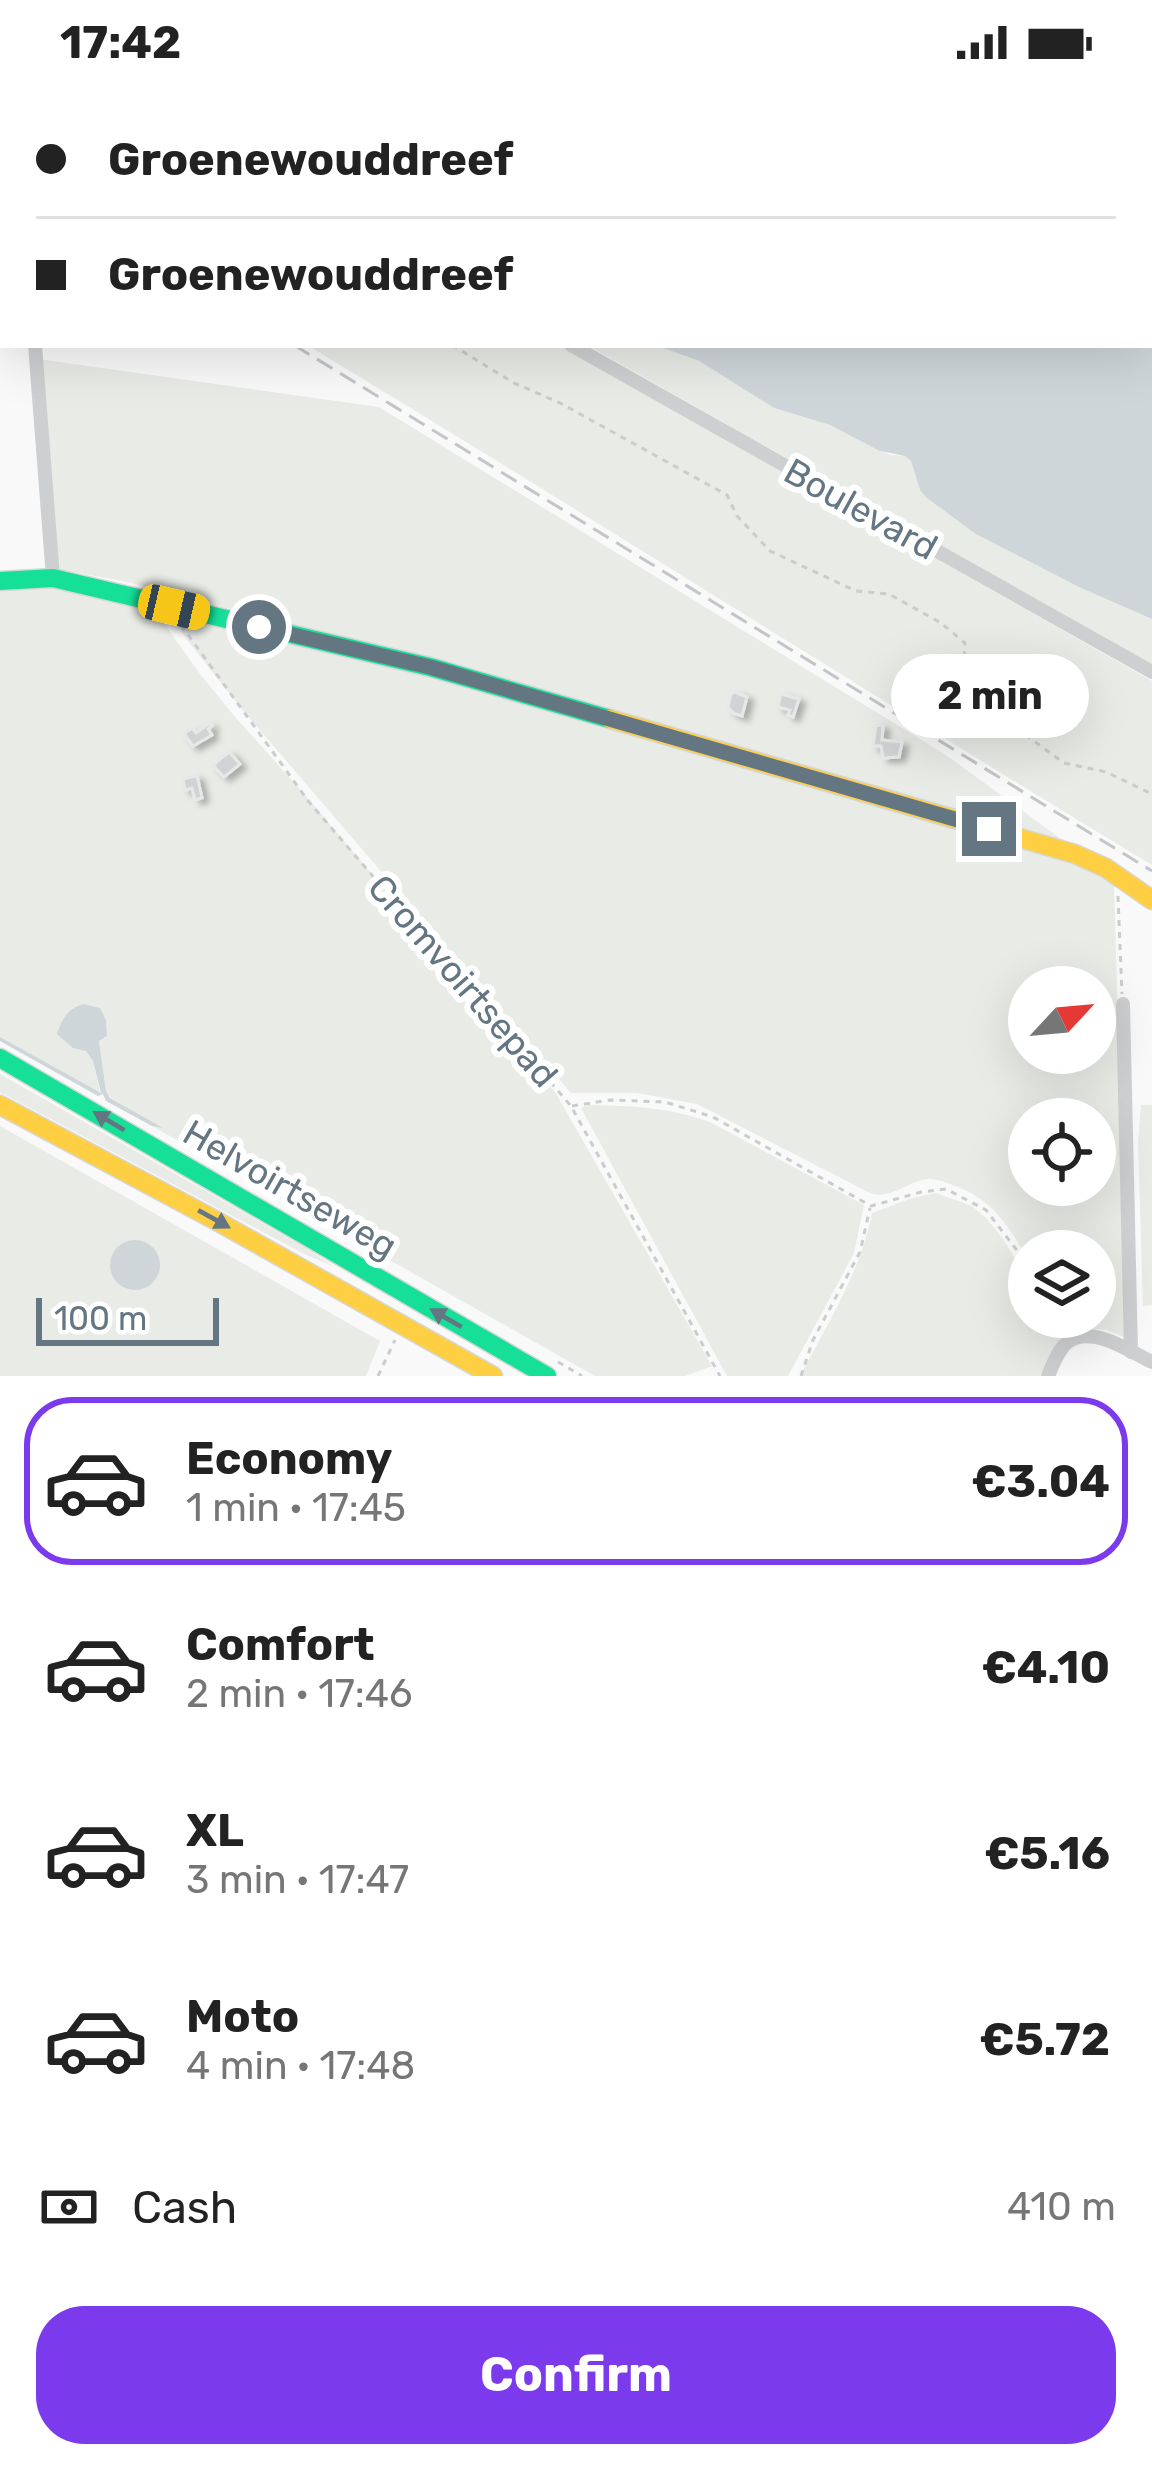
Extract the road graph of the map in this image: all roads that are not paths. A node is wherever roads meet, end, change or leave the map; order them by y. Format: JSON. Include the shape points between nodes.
{"nodes":[{"id":1,"x":35,"y":348,"type":"edge"},
{"id":2,"x":576,"y":348,"type":"edge"},
{"id":3,"x":53,"y":578,"type":"junction"},
{"id":4,"x":0,"y":581,"type":"edge"},
{"id":5,"x":1152,"y":672,"type":"edge"},
{"id":6,"x":1152,"y":900,"type":"edge"},
{"id":7,"x":1123,"y":1004,"type":"road end"},
{"id":8,"x":0,"y":1058,"type":"edge"},
{"id":9,"x":0,"y":1105,"type":"edge"},
{"id":10,"x":1131,"y":1352,"type":"junction"},
{"id":11,"x":1152,"y":1363,"type":"edge"},
{"id":12,"x":493,"y":1376,"type":"edge"},
{"id":13,"x":547,"y":1376,"type":"edge"},
{"id":14,"x":1048,"y":1376,"type":"edge"}],
"edges":[{"from":1,"to":3,"type":"street"},
{"from":2,"to":5,"type":"street","name":"Boulevard"},
{"from":3,"to":4,"type":"street"},
{"from":3,"to":6,"type":"street","via":[[430,667],[1076,854]]},
{"from":7,"to":10,"type":"street"},
{"from":13,"to":8,"type":"street","name":"Helvoirtseweg","one_way":true},
{"from":9,"to":12,"type":"street","name":"Helvoirtseweg","one_way":true},
{"from":10,"to":11,"type":"street"},
{"from":10,"to":14,"type":"street","via":[[1079,1336]]}]}
